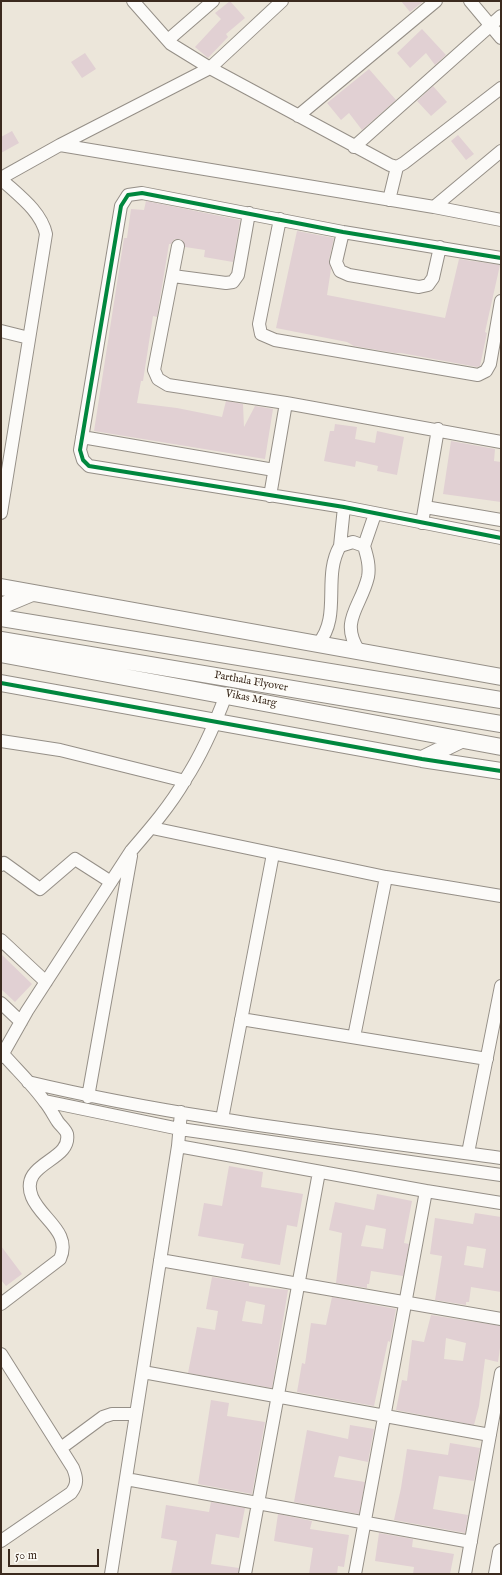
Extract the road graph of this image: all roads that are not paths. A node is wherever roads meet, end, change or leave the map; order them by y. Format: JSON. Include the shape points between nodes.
{"nodes":[{"id":1,"x":135,"y":1,"type":"edge"},
{"id":2,"x":213,"y":1,"type":"edge"},
{"id":3,"x":282,"y":1,"type":"edge"},
{"id":4,"x":436,"y":1,"type":"edge"},
{"id":5,"x":470,"y":1,"type":"edge"},
{"id":6,"x":501,"y":16,"type":"edge"},
{"id":7,"x":491,"y":26,"type":"junction"},
{"id":8,"x":501,"y":38,"type":"edge"},
{"id":9,"x":168,"y":40,"type":"junction"},
{"id":10,"x":210,"y":68,"type":"junction"},
{"id":11,"x":501,"y":88,"type":"edge"},
{"id":12,"x":298,"y":116,"type":"junction"},
{"id":13,"x":60,"y":145,"type":"junction"},
{"id":14,"x":354,"y":147,"type":"junction"},
{"id":15,"x":501,"y":151,"type":"edge"},
{"id":16,"x":397,"y":167,"type":"junction"},
{"id":17,"x":1,"y":178,"type":"edge"},
{"id":18,"x":389,"y":200,"type":"junction"},
{"id":19,"x":434,"y":207,"type":"junction"},
{"id":20,"x":249,"y":213,"type":"junction"},
{"id":21,"x":280,"y":219,"type":"junction"},
{"id":22,"x":501,"y":220,"type":"edge"},
{"id":23,"x":343,"y":232,"type":"junction"},
{"id":24,"x":178,"y":246,"type":"dead end"},
{"id":25,"x":440,"y":247,"type":"junction"},
{"id":26,"x":501,"y":258,"type":"edge"},
{"id":27,"x":173,"y":276,"type":"junction"},
{"id":28,"x":501,"y":301,"type":"edge"},
{"id":29,"x":1,"y":331,"type":"edge"},
{"id":30,"x":29,"y":338,"type":"junction"},
{"id":31,"x":286,"y":403,"type":"junction"},
{"id":32,"x":438,"y":429,"type":"junction"},
{"id":33,"x":82,"y":437,"type":"junction"},
{"id":34,"x":501,"y":442,"type":"edge"},
{"id":35,"x":6,"y":449,"type":"edge"},
{"id":36,"x":274,"y":470,"type":"junction"},
{"id":37,"x":270,"y":496,"type":"junction"},
{"id":38,"x":344,"y":507,"type":"junction"},
{"id":39,"x":425,"y":508,"type":"junction"},
{"id":40,"x":1,"y":513,"type":"edge"},
{"id":41,"x":375,"y":514,"type":"junction"},
{"id":42,"x":501,"y":520,"type":"edge"},
{"id":43,"x":422,"y":523,"type":"junction"},
{"id":44,"x":501,"y":538,"type":"edge"},
{"id":45,"x":340,"y":546,"type":"junction"},
{"id":46,"x":364,"y":546,"type":"junction"},
{"id":47,"x":1,"y":587,"type":"edge"},
{"id":48,"x":32,"y":592,"type":"junction"},
{"id":49,"x":2,"y":614,"type":"edge"},
{"id":50,"x":350,"y":632,"type":"junction"},
{"id":51,"x":324,"y":634,"type":"junction"},
{"id":52,"x":1,"y":640,"type":"edge"},
{"id":53,"x":359,"y":651,"type":"junction"},
{"id":54,"x":1,"y":654,"type":"edge"},
{"id":55,"x":501,"y":677,"type":"edge"},
{"id":56,"x":1,"y":684,"type":"edge"},
{"id":57,"x":226,"y":695,"type":"junction"},
{"id":58,"x":501,"y":700,"type":"edge"},
{"id":59,"x":215,"y":722,"type":"junction"},
{"id":60,"x":501,"y":724,"type":"edge"},
{"id":61,"x":461,"y":740,"type":"junction"},
{"id":62,"x":1,"y":741,"type":"edge"},
{"id":63,"x":496,"y":746,"type":"edge"},
{"id":64,"x":422,"y":759,"type":"junction"},
{"id":65,"x":493,"y":770,"type":"edge"},
{"id":66,"x":185,"y":781,"type":"junction"},
{"id":67,"x":152,"y":828,"type":"junction"},
{"id":68,"x":131,"y":851,"type":"junction"},
{"id":69,"x":273,"y":854,"type":"junction"},
{"id":70,"x":1,"y":865,"type":"edge"},
{"id":71,"x":386,"y":877,"type":"junction"},
{"id":72,"x":111,"y":882,"type":"junction"},
{"id":73,"x":501,"y":896,"type":"edge"},
{"id":74,"x":1,"y":940,"type":"edge"},
{"id":75,"x":46,"y":982,"type":"junction"},
{"id":76,"x":501,"y":986,"type":"edge"},
{"id":77,"x":1,"y":1003,"type":"edge"},
{"id":78,"x":241,"y":1019,"type":"junction"},
{"id":79,"x":21,"y":1022,"type":"junction"},
{"id":80,"x":354,"y":1037,"type":"junction"},
{"id":81,"x":2,"y":1056,"type":"edge"},
{"id":82,"x":486,"y":1059,"type":"junction"},
{"id":83,"x":28,"y":1082,"type":"junction"},
{"id":84,"x":88,"y":1097,"type":"junction"},
{"id":85,"x":45,"y":1101,"type":"junction"},
{"id":86,"x":181,"y":1112,"type":"junction"},
{"id":87,"x":222,"y":1119,"type":"junction"},
{"id":88,"x":180,"y":1129,"type":"junction"},
{"id":89,"x":178,"y":1146,"type":"junction"},
{"id":90,"x":468,"y":1153,"type":"junction"},
{"id":91,"x":501,"y":1158,"type":"edge"},
{"id":92,"x":319,"y":1172,"type":"junction"},
{"id":93,"x":501,"y":1175,"type":"edge"},
{"id":94,"x":426,"y":1191,"type":"junction"},
{"id":95,"x":501,"y":1203,"type":"edge"},
{"id":96,"x":160,"y":1260,"type":"junction"},
{"id":97,"x":298,"y":1284,"type":"junction"},
{"id":98,"x":406,"y":1302,"type":"junction"},
{"id":99,"x":1,"y":1304,"type":"edge"},
{"id":100,"x":501,"y":1319,"type":"edge"},
{"id":101,"x":1,"y":1354,"type":"edge"},
{"id":102,"x":143,"y":1372,"type":"junction"},
{"id":103,"x":501,"y":1373,"type":"edge"},
{"id":104,"x":278,"y":1396,"type":"junction"},
{"id":105,"x":136,"y":1414,"type":"junction"},
{"id":106,"x":385,"y":1416,"type":"junction"},
{"id":107,"x":490,"y":1435,"type":"junction"},
{"id":108,"x":61,"y":1448,"type":"junction"},
{"id":109,"x":126,"y":1479,"type":"junction"},
{"id":110,"x":258,"y":1503,"type":"junction"},
{"id":111,"x":365,"y":1522,"type":"junction"},
{"id":112,"x":1,"y":1541,"type":"edge"},
{"id":113,"x":471,"y":1542,"type":"junction"},
{"id":114,"x":501,"y":1552,"type":"edge"},
{"id":115,"x":111,"y":1574,"type":"edge"},
{"id":116,"x":245,"y":1574,"type":"edge"},
{"id":117,"x":355,"y":1574,"type":"edge"},
{"id":118,"x":465,"y":1574,"type":"edge"},
{"id":119,"x":497,"y":1574,"type":"edge"}],
"edges":[{"from":1,"to":9,"type":"street"},
{"from":2,"to":9,"type":"street"},
{"from":3,"to":10,"type":"street"},
{"from":4,"to":12,"type":"street"},
{"from":5,"to":7,"type":"street"},
{"from":6,"to":7,"type":"street"},
{"from":7,"to":8,"type":"street"},
{"from":7,"to":14,"type":"street"},
{"from":9,"to":10,"type":"street"},
{"from":10,"to":12,"type":"street"},
{"from":10,"to":13,"type":"street"},
{"from":11,"to":16,"type":"street"},
{"from":12,"to":14,"type":"street"},
{"from":13,"to":17,"type":"street"},
{"from":13,"to":18,"type":"street"},
{"from":14,"to":16,"type":"street"},
{"from":15,"to":19,"type":"street"},
{"from":16,"to":18,"type":"street"},
{"from":17,"to":30,"type":"street","via":[[32,208],[44,224],[46,234]]},
{"from":18,"to":19,"type":"street"},
{"from":19,"to":22,"type":"street"},
{"from":20,"to":21,"type":"street"},
{"from":20,"to":27,"type":"street","via":[[238,276],[233,282]]},
{"from":20,"to":33,"type":"street","via":[[142,193],[128,195],[121,206]]},
{"from":21,"to":23,"type":"street"},
{"from":21,"to":28,"type":"street","via":[[259,324],[261,334],[275,340],[478,375],[486,371],[490,364]]},
{"from":23,"to":25,"type":"street"},
{"from":23,"to":25,"type":"street","via":[[336,262],[340,271],[349,275],[419,287],[428,285],[433,278]]},
{"from":24,"to":27,"type":"street"},
{"from":25,"to":26,"type":"street"},
{"from":27,"to":31,"type":"street","via":[[154,370],[158,378],[168,384]]},
{"from":29,"to":30,"type":"street"},
{"from":30,"to":35,"type":"street"},
{"from":31,"to":32,"type":"street"},
{"from":31,"to":36,"type":"street"},
{"from":32,"to":34,"type":"street"},
{"from":32,"to":39,"type":"street"},
{"from":33,"to":36,"type":"street"},
{"from":33,"to":37,"type":"street","via":[[80,450],[83,460],[89,466]]},
{"from":35,"to":40,"type":"street"},
{"from":36,"to":37,"type":"street"},
{"from":37,"to":38,"type":"street"},
{"from":38,"to":41,"type":"street"},
{"from":38,"to":45,"type":"street"},
{"from":39,"to":42,"type":"street"},
{"from":39,"to":43,"type":"street"},
{"from":41,"to":43,"type":"street"},
{"from":41,"to":46,"type":"street"},
{"from":43,"to":44,"type":"street"},
{"from":45,"to":46,"type":"street","via":[[353,542]]},
{"from":45,"to":51,"type":"street","via":[[335,554],[332,570],[331,618]]},
{"from":46,"to":50,"type":"street","via":[[368,560],[368,576],[351,622]]},
{"from":47,"to":48,"type":"main road"},
{"from":48,"to":49,"type":"main road"},
{"from":48,"to":51,"type":"main road"},
{"from":49,"to":58,"type":"main road","name":"Parthala Flyover"},
{"from":50,"to":51,"type":"street","via":[[346,641],[340,642]]},
{"from":50,"to":51,"type":"street","via":[[345,621],[338,619],[331,621]]},
{"from":50,"to":53,"type":"street"},
{"from":51,"to":53,"type":"main road"},
{"from":52,"to":60,"type":"main road","name":"Parthala Flyover"},
{"from":53,"to":55,"type":"main road"},
{"from":54,"to":57,"type":"main road","name":"Vikas Marg"},
{"from":56,"to":59,"type":"main road"},
{"from":57,"to":59,"type":"street"},
{"from":57,"to":61,"type":"main road","name":"Vikas Marg"},
{"from":59,"to":64,"type":"main road"},
{"from":59,"to":66,"type":"street"},
{"from":61,"to":63,"type":"main road","name":"Vikas Marg"},
{"from":61,"to":64,"type":"main road"},
{"from":62,"to":66,"type":"street","via":[[60,750]]},
{"from":63,"to":65,"type":"main road"},
{"from":64,"to":65,"type":"main road"},
{"from":66,"to":67,"type":"street"},
{"from":67,"to":68,"type":"street"},
{"from":67,"to":69,"type":"street"},
{"from":68,"to":72,"type":"street"},
{"from":68,"to":84,"type":"street"},
{"from":69,"to":71,"type":"street"},
{"from":69,"to":78,"type":"street"},
{"from":70,"to":72,"type":"street","via":[[4,863],[40,889],[75,859]]},
{"from":71,"to":73,"type":"street"},
{"from":71,"to":80,"type":"street"},
{"from":72,"to":75,"type":"street"},
{"from":74,"to":75,"type":"street"},
{"from":75,"to":79,"type":"street"},
{"from":76,"to":82,"type":"street"},
{"from":77,"to":79,"type":"street"},
{"from":78,"to":80,"type":"street"},
{"from":78,"to":87,"type":"street"},
{"from":79,"to":81,"type":"street"},
{"from":80,"to":82,"type":"street"},
{"from":81,"to":83,"type":"street"},
{"from":82,"to":90,"type":"street"},
{"from":83,"to":84,"type":"street"},
{"from":83,"to":85,"type":"street"},
{"from":84,"to":86,"type":"street"},
{"from":85,"to":88,"type":"street"},
{"from":85,"to":99,"type":"street","via":[[67,1133],[68,1142],[63,1151],[33,1174],[30,1184],[32,1197],[62,1239],[64,1249],[60,1259]]},
{"from":86,"to":87,"type":"street"},
{"from":86,"to":88,"type":"street"},
{"from":87,"to":90,"type":"street"},
{"from":88,"to":89,"type":"street"},
{"from":88,"to":93,"type":"street"},
{"from":89,"to":92,"type":"street"},
{"from":89,"to":96,"type":"street"},
{"from":90,"to":91,"type":"street"},
{"from":92,"to":94,"type":"street"},
{"from":92,"to":97,"type":"street"},
{"from":94,"to":95,"type":"street"},
{"from":94,"to":98,"type":"street"},
{"from":96,"to":97,"type":"street"},
{"from":96,"to":102,"type":"street"},
{"from":97,"to":98,"type":"street"},
{"from":97,"to":104,"type":"street"},
{"from":98,"to":100,"type":"street"},
{"from":98,"to":106,"type":"street"},
{"from":101,"to":108,"type":"street"},
{"from":102,"to":104,"type":"street"},
{"from":102,"to":105,"type":"street"},
{"from":103,"to":107,"type":"street"},
{"from":104,"to":106,"type":"street"},
{"from":104,"to":110,"type":"street"},
{"from":105,"to":108,"type":"street","via":[[112,1414],[103,1417]]},
{"from":105,"to":109,"type":"street"},
{"from":106,"to":107,"type":"street"},
{"from":106,"to":111,"type":"street"},
{"from":107,"to":113,"type":"street"},
{"from":108,"to":112,"type":"street","via":[[73,1468],[76,1486],[58,1503]]},
{"from":109,"to":110,"type":"street"},
{"from":109,"to":115,"type":"street"},
{"from":110,"to":111,"type":"street"},
{"from":110,"to":116,"type":"street"},
{"from":111,"to":113,"type":"street"},
{"from":111,"to":117,"type":"street"},
{"from":113,"to":118,"type":"street"},
{"from":114,"to":119,"type":"main road"}]}
